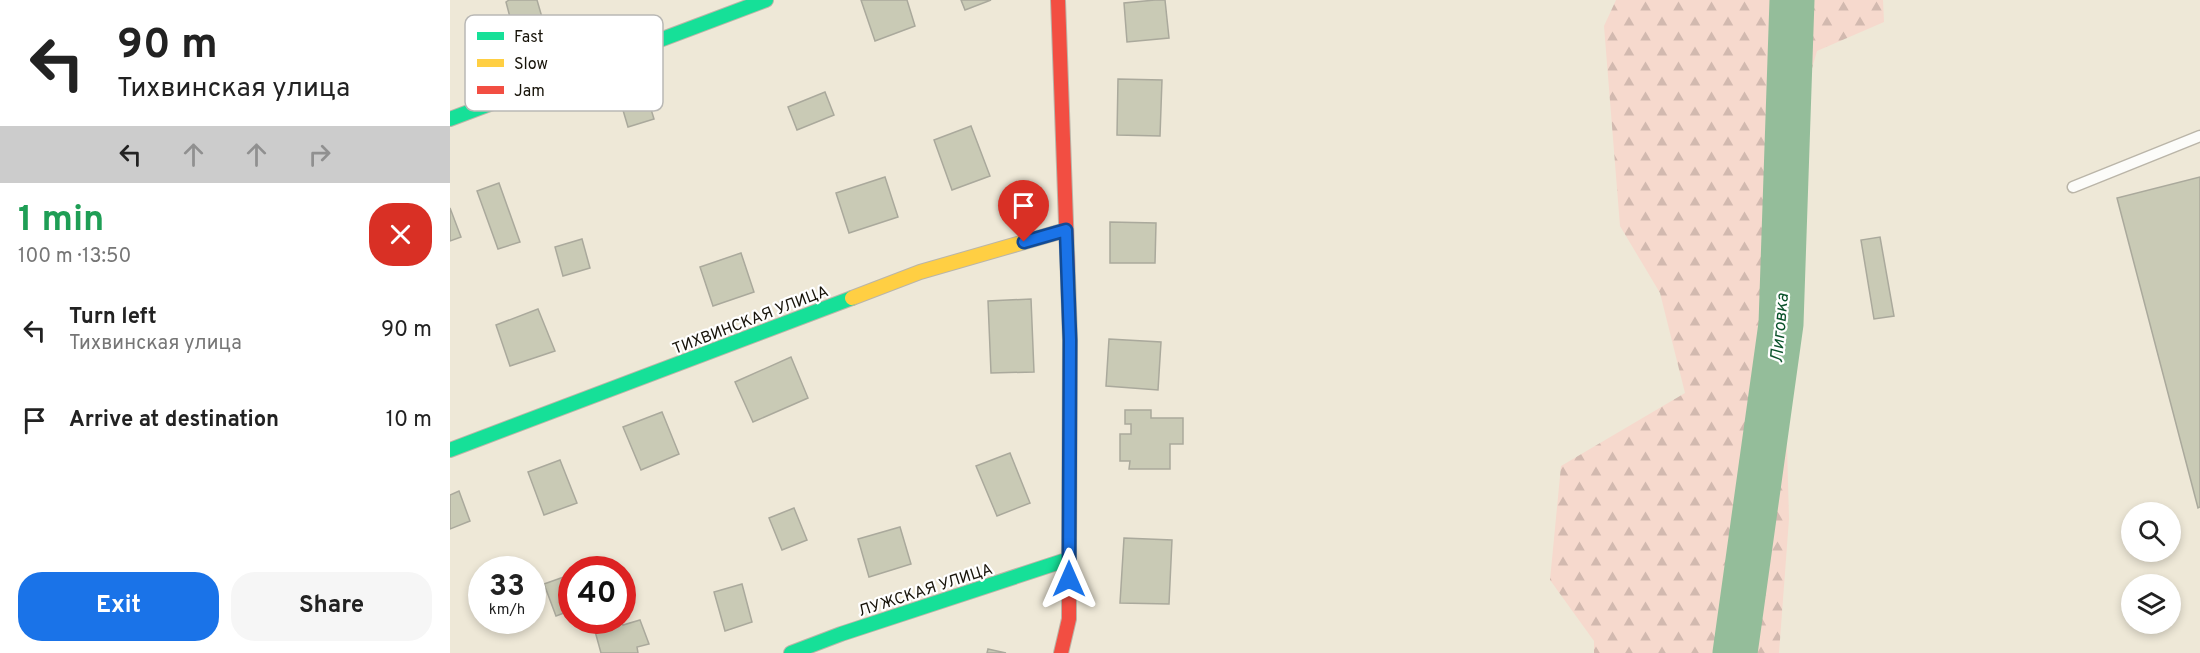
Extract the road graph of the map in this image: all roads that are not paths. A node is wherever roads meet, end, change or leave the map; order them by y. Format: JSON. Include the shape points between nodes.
{"nodes":[{"id":1,"x":766,"y":0,"type":"edge"},
{"id":2,"x":1058,"y":0,"type":"edge"},
{"id":3,"x":663,"y":39,"type":"edge"},
{"id":4,"x":471,"y":111,"type":"edge"},
{"id":5,"x":450,"y":119,"type":"edge"},
{"id":6,"x":2200,"y":136,"type":"edge"},
{"id":7,"x":2073,"y":187,"type":"dead end"},
{"id":8,"x":1066,"y":230,"type":"junction"},
{"id":9,"x":450,"y":450,"type":"edge"},
{"id":10,"x":1069,"y":559,"type":"junction"},
{"id":11,"x":791,"y":653,"type":"edge"},
{"id":12,"x":1061,"y":653,"type":"edge"}],
"edges":[{"from":1,"to":3,"type":"street"},
{"from":2,"to":8,"type":"street"},
{"from":4,"to":5,"type":"street"},
{"from":6,"to":7,"type":"lane"},
{"from":8,"to":9,"type":"street","name":"ТИХВИНСКАЯ УЛИЦА","via":[[920,272]]},
{"from":8,"to":10,"type":"street"},
{"from":10,"to":11,"type":"street","name":"ЛУЖСКАЯ УЛИЦА"},
{"from":10,"to":12,"type":"street","via":[[1069,619]]}]}
